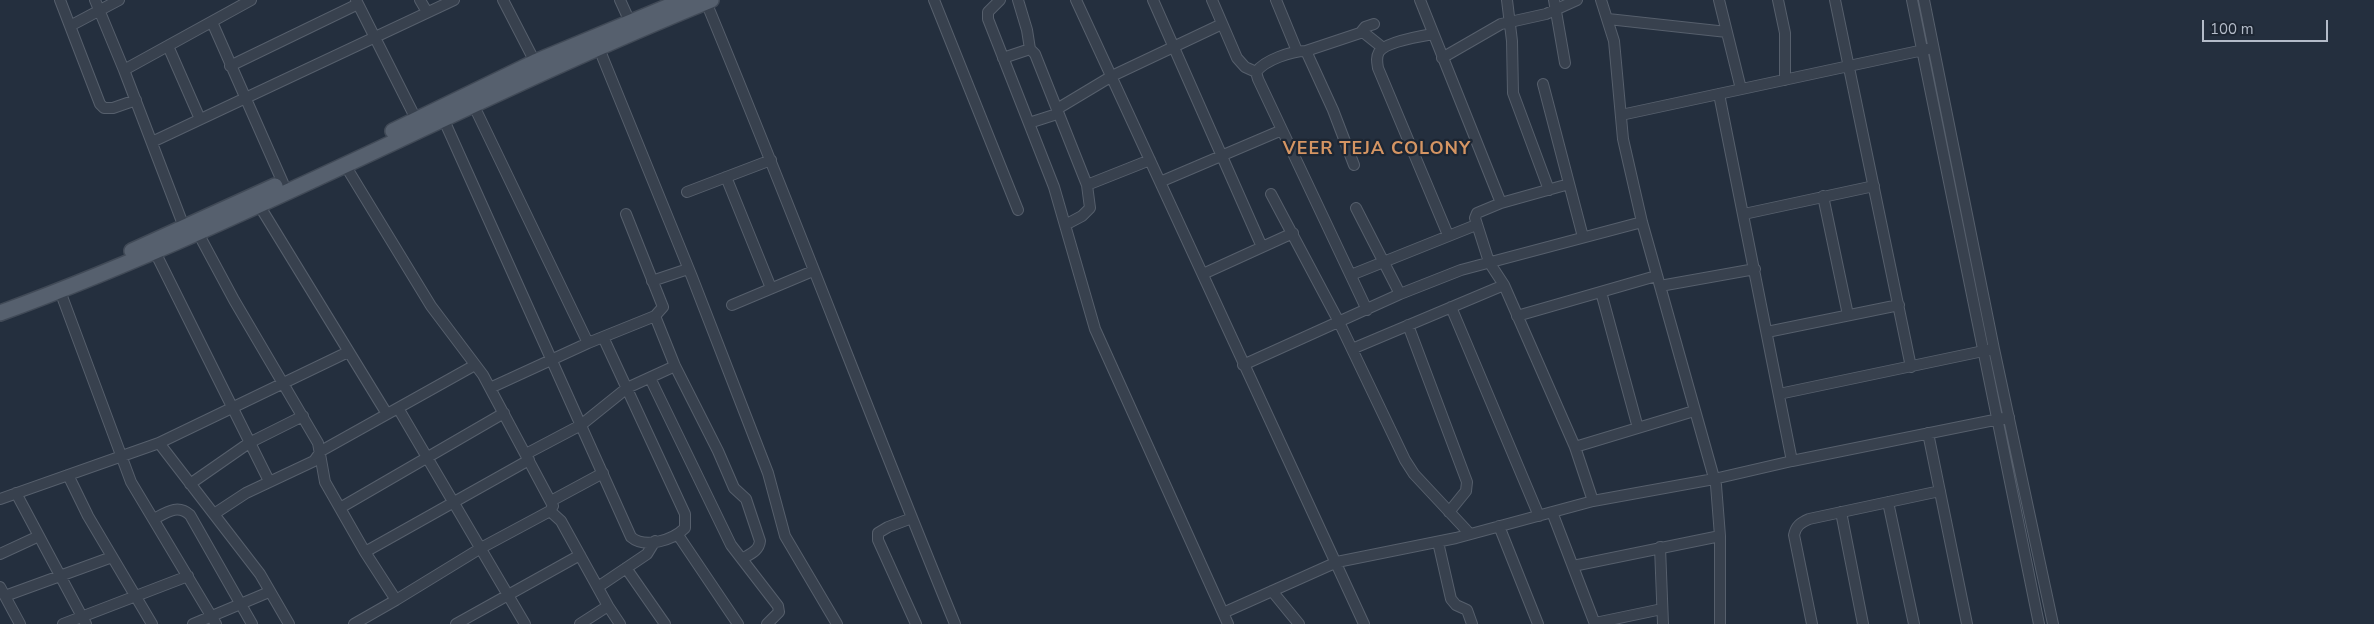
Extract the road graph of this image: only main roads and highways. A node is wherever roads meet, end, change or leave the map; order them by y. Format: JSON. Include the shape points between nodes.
{"nodes":[{"id":1,"x":684,"y":0,"type":"edge"},
{"id":2,"x":709,"y":1,"type":"edge"},
{"id":3,"x":191,"y":230,"type":"junction"},
{"id":4,"x":0,"y":302,"type":"edge"},
{"id":5,"x":0,"y":313,"type":"edge"}],
"edges":[{"from":1,"to":3,"type":"main road","via":[[535,62]]},
{"from":2,"to":3,"type":"main road","via":[[598,46],[259,205]]},
{"from":3,"to":4,"type":"main road"},
{"from":3,"to":5,"type":"main road","via":[[155,252]]}]}
